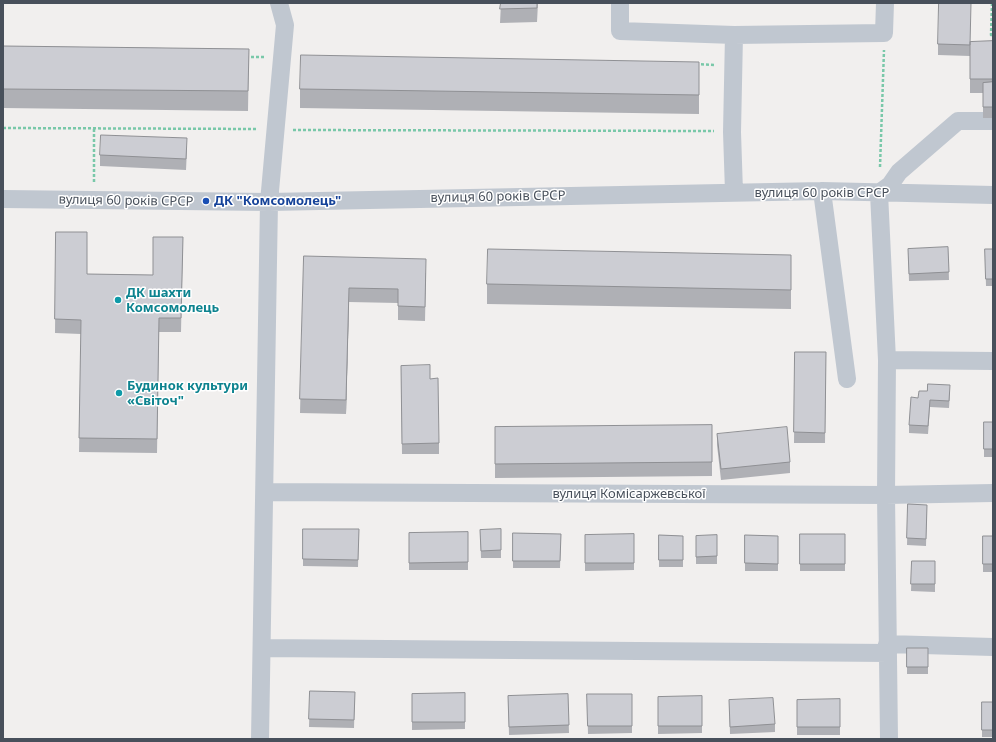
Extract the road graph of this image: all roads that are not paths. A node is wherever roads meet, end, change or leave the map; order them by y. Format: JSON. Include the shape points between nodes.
{"nodes":[{"id":1,"x":279,"y":3,"type":"edge"},
{"id":2,"x":620,"y":3,"type":"edge"},
{"id":3,"x":885,"y":3,"type":"edge"},
{"id":4,"x":734,"y":34,"type":"junction"},
{"id":5,"x":993,"y":121,"type":"edge"},
{"id":6,"x":822,"y":191,"type":"junction"},
{"id":7,"x":734,"y":192,"type":"junction"},
{"id":8,"x":880,"y":192,"type":"junction"},
{"id":9,"x":993,"y":195,"type":"edge"},
{"id":10,"x":3,"y":199,"type":"edge"},
{"id":11,"x":269,"y":202,"type":"junction"},
{"id":12,"x":887,"y":360,"type":"junction"},
{"id":13,"x":993,"y":361,"type":"edge"},
{"id":14,"x":847,"y":379,"type":"dead end"},
{"id":15,"x":265,"y":492,"type":"junction"},
{"id":16,"x":993,"y":493,"type":"edge"},
{"id":17,"x":886,"y":495,"type":"junction"},
{"id":18,"x":993,"y":647,"type":"edge"},
{"id":19,"x":262,"y":648,"type":"junction"},
{"id":20,"x":888,"y":649,"type":"junction"},
{"id":21,"x":260,"y":739,"type":"edge"},
{"id":22,"x":889,"y":739,"type":"edge"}],
"edges":[{"from":1,"to":11,"type":"street","via":[[285,25]]},
{"from":2,"to":4,"type":"street","via":[[620,31]]},
{"from":3,"to":4,"type":"street","via":[[884,33]]},
{"from":4,"to":7,"type":"street"},
{"from":5,"to":8,"type":"street","via":[[958,121],[899,172],[890,185]]},
{"from":6,"to":7,"type":"street","name":"вулиця 60 років СРСР"},
{"from":6,"to":8,"type":"street","name":"вулиця 60 років СРСР"},
{"from":6,"to":14,"type":"street"},
{"from":7,"to":11,"type":"street","name":"вулиця 60 років СРСР"},
{"from":8,"to":9,"type":"street","name":"вулиця 60 років СРСР"},
{"from":8,"to":12,"type":"street"},
{"from":10,"to":11,"type":"street","name":"вулиця 60 років СРСР"},
{"from":11,"to":15,"type":"street"},
{"from":12,"to":13,"type":"street"},
{"from":12,"to":17,"type":"street"},
{"from":15,"to":17,"type":"street","name":"вулиця Комісаржевської"},
{"from":15,"to":19,"type":"street"},
{"from":16,"to":17,"type":"street","name":"вулиця Комісаржевської"},
{"from":17,"to":20,"type":"street"},
{"from":18,"to":20,"type":"street"},
{"from":19,"to":20,"type":"street"},
{"from":19,"to":21,"type":"street"},
{"from":20,"to":22,"type":"street"}]}
